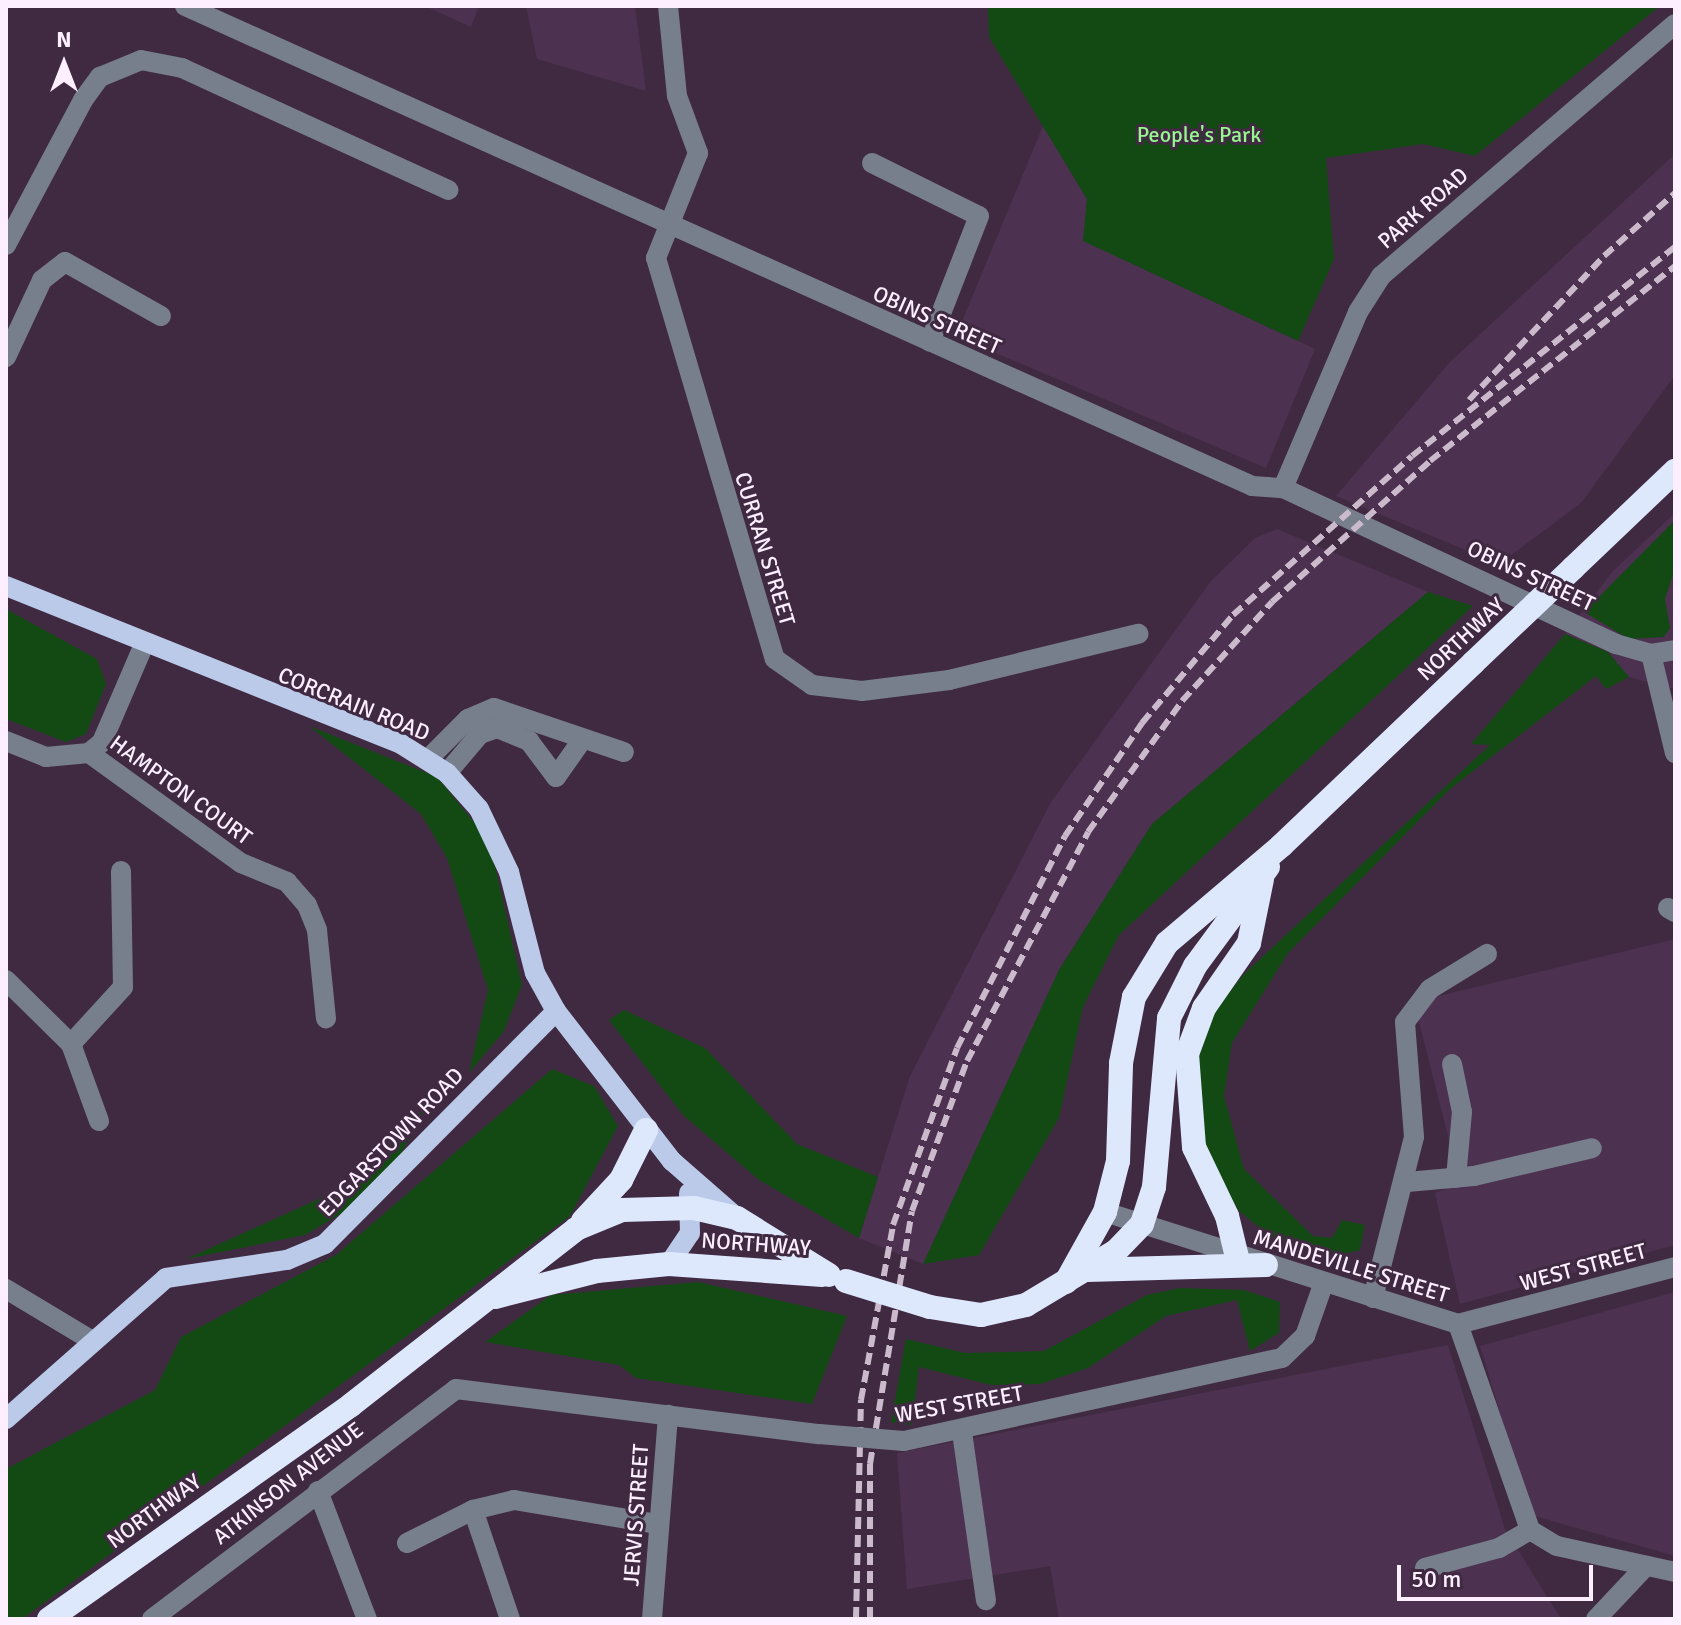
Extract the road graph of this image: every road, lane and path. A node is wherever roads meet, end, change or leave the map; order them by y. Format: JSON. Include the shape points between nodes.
{"nodes":[{"id":1,"x":185,"y":6,"type":"edge"},
{"id":2,"x":668,"y":6,"type":"edge"},
{"id":3,"x":1675,"y":24,"type":"edge"},
{"id":4,"x":872,"y":163,"type":"dead end"},
{"id":5,"x":448,"y":190,"type":"dead end"},
{"id":6,"x":667,"y":227,"type":"junction"},
{"id":7,"x":6,"y":245,"type":"edge"},
{"id":8,"x":161,"y":316,"type":"dead end"},
{"id":9,"x":930,"y":342,"type":"junction"},
{"id":10,"x":6,"y":357,"type":"edge"},
{"id":11,"x":1675,"y":471,"type":"edge"},
{"id":12,"x":1283,"y":488,"type":"junction"},
{"id":13,"x":6,"y":586,"type":"edge"},
{"id":14,"x":1138,"y":634,"type":"dead end"},
{"id":15,"x":143,"y":647,"type":"junction"},
{"id":16,"x":1675,"y":650,"type":"edge"},
{"id":17,"x":1651,"y":654,"type":"junction"},
{"id":18,"x":582,"y":740,"type":"junction"},
{"id":19,"x":6,"y":741,"type":"edge"},
{"id":20,"x":624,"y":752,"type":"dead end"},
{"id":21,"x":89,"y":753,"type":"junction"},
{"id":22,"x":1675,"y":753,"type":"edge"},
{"id":23,"x":428,"y":759,"type":"junction"},
{"id":24,"x":447,"y":773,"type":"junction"},
{"id":25,"x":1282,"y":845,"type":"junction"},
{"id":26,"x":121,"y":871,"type":"dead end"},
{"id":27,"x":1263,"y":873,"type":"junction"},
{"id":28,"x":1487,"y":954,"type":"dead end"},
{"id":29,"x":8,"y":986,"type":"edge"},
{"id":30,"x":556,"y":1011,"type":"junction"},
{"id":31,"x":326,"y":1019,"type":"dead end"},
{"id":32,"x":71,"y":1044,"type":"junction"},
{"id":33,"x":1452,"y":1064,"type":"dead end"},
{"id":34,"x":99,"y":1121,"type":"dead end"},
{"id":35,"x":646,"y":1130,"type":"junction"},
{"id":36,"x":1592,"y":1148,"type":"dead end"},
{"id":37,"x":683,"y":1170,"type":"junction"},
{"id":38,"x":1456,"y":1178,"type":"junction"},
{"id":39,"x":1407,"y":1182,"type":"junction"},
{"id":40,"x":694,"y":1208,"type":"junction"},
{"id":41,"x":737,"y":1218,"type":"junction"},
{"id":42,"x":1124,"y":1218,"type":"junction"},
{"id":43,"x":576,"y":1229,"type":"junction"},
{"id":44,"x":1237,"y":1257,"type":"junction"},
{"id":45,"x":669,"y":1264,"type":"junction"},
{"id":46,"x":1266,"y":1265,"type":"junction"},
{"id":47,"x":1675,"y":1267,"type":"edge"},
{"id":48,"x":1078,"y":1270,"type":"junction"},
{"id":49,"x":838,"y":1278,"type":"junction"},
{"id":50,"x":1324,"y":1282,"type":"junction"},
{"id":51,"x":6,"y":1289,"type":"edge"},
{"id":52,"x":1373,"y":1298,"type":"junction"},
{"id":53,"x":482,"y":1301,"type":"junction"},
{"id":54,"x":1479,"y":1319,"type":"junction"},
{"id":55,"x":1458,"y":1324,"type":"junction"},
{"id":56,"x":91,"y":1340,"type":"junction"},
{"id":57,"x":1470,"y":1344,"type":"junction"},
{"id":58,"x":456,"y":1389,"type":"joint"},
{"id":59,"x":668,"y":1415,"type":"junction"},
{"id":60,"x":6,"y":1419,"type":"edge"},
{"id":61,"x":962,"y":1432,"type":"junction"},
{"id":62,"x":318,"y":1491,"type":"junction"},
{"id":63,"x":473,"y":1510,"type":"junction"},
{"id":64,"x":658,"y":1524,"type":"junction"},
{"id":65,"x":1530,"y":1530,"type":"junction"},
{"id":66,"x":407,"y":1543,"type":"dead end"},
{"id":67,"x":1646,"y":1566,"type":"junction"},
{"id":68,"x":1425,"y":1568,"type":"dead end"},
{"id":69,"x":1675,"y":1572,"type":"edge"},
{"id":70,"x":986,"y":1600,"type":"dead end"},
{"id":71,"x":49,"y":1619,"type":"edge"},
{"id":72,"x":152,"y":1619,"type":"edge"},
{"id":73,"x":367,"y":1619,"type":"edge"},
{"id":74,"x":510,"y":1619,"type":"edge"},
{"id":75,"x":652,"y":1619,"type":"edge"},
{"id":76,"x":1596,"y":1619,"type":"edge"}],
"edges":[{"from":1,"to":6,"type":"street","name":"OBINS STREET"},
{"from":2,"to":6,"type":"street","name":"CURRAN STREET","via":[[677,96],[698,153]]},
{"from":3,"to":12,"type":"street","name":"PARK ROAD","via":[[1381,276],[1358,312]]},
{"from":4,"to":9,"type":"street","via":[[979,216]]},
{"from":5,"to":7,"type":"street","via":[[182,68],[141,60],[100,77],[83,100]]},
{"from":6,"to":9,"type":"street","name":"OBINS STREET"},
{"from":6,"to":14,"type":"street","name":"CURRAN STREET","via":[[656,258],[763,632],[789,675],[833,688],[893,688]]},
{"from":8,"to":10,"type":"street","via":[[65,262],[42,280]]},
{"from":9,"to":12,"type":"street","name":"OBINS STREET","via":[[1252,486]]},
{"from":11,"to":25,"type":"highway","name":"NORTHWAY","bridge":true},
{"from":12,"to":17,"type":"street","name":"OBINS STREET"},
{"from":13,"to":15,"type":"main road","name":"CORCRAIN ROAD"},
{"from":15,"to":21,"type":"street","via":[[102,742]]},
{"from":15,"to":23,"type":"main road","name":"CORCRAIN ROAD"},
{"from":16,"to":17,"type":"street"},
{"from":17,"to":22,"type":"street"},
{"from":18,"to":20,"type":"street"},
{"from":18,"to":23,"type":"street","via":[[494,708],[468,719]]},
{"from":18,"to":24,"type":"street","via":[[556,777],[529,741],[497,728],[480,734]]},
{"from":19,"to":21,"type":"street","via":[[46,757]]},
{"from":21,"to":31,"type":"street","name":"HAMPTON COURT","via":[[241,863],[287,882],[307,905],[317,930]]},
{"from":23,"to":24,"type":"main road","name":"CORCRAIN ROAD"},
{"from":24,"to":30,"type":"main road","name":"CORCRAIN ROAD","via":[[479,809],[509,872],[535,973]]},
{"from":25,"to":27,"type":"highway","name":"NORTHWAY"},
{"from":25,"to":42,"type":"highway","name":"NORTHWAY","via":[[1183,926],[1134,997],[1121,1063],[1118,1161]]},
{"from":26,"to":32,"type":"street","via":[[123,987]]},
{"from":27,"to":42,"type":"highway","name":"NORTHWAY","via":[[1195,966],[1169,1018],[1154,1187]]},
{"from":27,"to":44,"type":"highway","via":[[1249,943],[1204,1008],[1187,1054],[1194,1147],[1227,1216]]},
{"from":28,"to":39,"type":"street","via":[[1430,989],[1405,1022],[1414,1137]]},
{"from":29,"to":32,"type":"street"},
{"from":30,"to":35,"type":"main road","name":"CORCRAIN ROAD"},
{"from":30,"to":56,"type":"main road","name":"EDGARSTOWN ROAD","via":[[325,1244],[287,1260],[166,1278]]},
{"from":32,"to":34,"type":"street"},
{"from":33,"to":38,"type":"street","via":[[1462,1112]]},
{"from":35,"to":37,"type":"main road","name":"CORCRAIN ROAD"},
{"from":35,"to":43,"type":"highway","via":[[621,1180]]},
{"from":36,"to":38,"type":"street"},
{"from":37,"to":40,"type":"main road"},
{"from":37,"to":41,"type":"main road","name":"CORCRAIN ROAD"},
{"from":38,"to":39,"type":"street"},
{"from":39,"to":52,"type":"street"},
{"from":40,"to":41,"type":"highway","name":"NORTHWAY"},
{"from":40,"to":43,"type":"highway","name":"NORTHWAY","via":[[622,1210]]},
{"from":40,"to":45,"type":"main road","via":[[690,1233]]},
{"from":41,"to":49,"type":"highway","name":"NORTHWAY"},
{"from":42,"to":44,"type":"street","name":"MANDEVILLE STREET"},
{"from":42,"to":48,"type":"highway","name":"NORTHWAY"},
{"from":42,"to":48,"type":"highway","name":"NORTHWAY"},
{"from":43,"to":53,"type":"highway","name":"NORTHWAY"},
{"from":44,"to":46,"type":"street","name":"MANDEVILLE STREET"},
{"from":45,"to":49,"type":"highway","name":"NORTHWAY"},
{"from":45,"to":53,"type":"highway","name":"NORTHWAY","via":[[597,1271]]},
{"from":46,"to":48,"type":"highway"},
{"from":46,"to":50,"type":"street","name":"MANDEVILLE STREET"},
{"from":47,"to":54,"type":"street","name":"WEST STREET"},
{"from":48,"to":49,"type":"highway","name":"NORTHWAY","bridge":true,"via":[[1026,1305],[981,1315],[930,1307]]},
{"from":50,"to":52,"type":"street","name":"MANDEVILLE STREET"},
{"from":50,"to":61,"type":"street","name":"WEST STREET","via":[[1305,1336],[1282,1358]]},
{"from":51,"to":56,"type":"street"},
{"from":52,"to":55,"type":"street","name":"MANDEVILLE STREET"},
{"from":53,"to":71,"type":"highway","name":"NORTHWAY","via":[[351,1405]]},
{"from":54,"to":55,"type":"street","name":"WEST STREET"},
{"from":54,"to":57,"type":"street"},
{"from":55,"to":57,"type":"street","name":"MANDEVILLE STREET"},
{"from":56,"to":60,"type":"main road","name":"EDGARSTOWN ROAD"},
{"from":57,"to":65,"type":"street","name":"MANDEVILLE STREET"},
{"from":58,"to":59,"type":"street","name":"WEST STREET"},
{"from":58,"to":62,"type":"street","name":"ATKINSON AVENUE"},
{"from":59,"to":61,"type":"street","name":"WEST STREET","bridge":true,"via":[[904,1441]]},
{"from":59,"to":64,"type":"street","name":"JERVIS STREET"},
{"from":61,"to":70,"type":"street"},
{"from":62,"to":72,"type":"street","name":"ATKINSON AVENUE"},
{"from":62,"to":73,"type":"street"},
{"from":63,"to":64,"type":"street","via":[[514,1500]]},
{"from":63,"to":66,"type":"street"},
{"from":63,"to":74,"type":"street"},
{"from":64,"to":75,"type":"street","name":"JERVIS STREET"},
{"from":65,"to":67,"type":"street","via":[[1557,1546]]},
{"from":65,"to":68,"type":"street","via":[[1499,1548]]},
{"from":67,"to":69,"type":"street"},
{"from":67,"to":76,"type":"street"}]}
